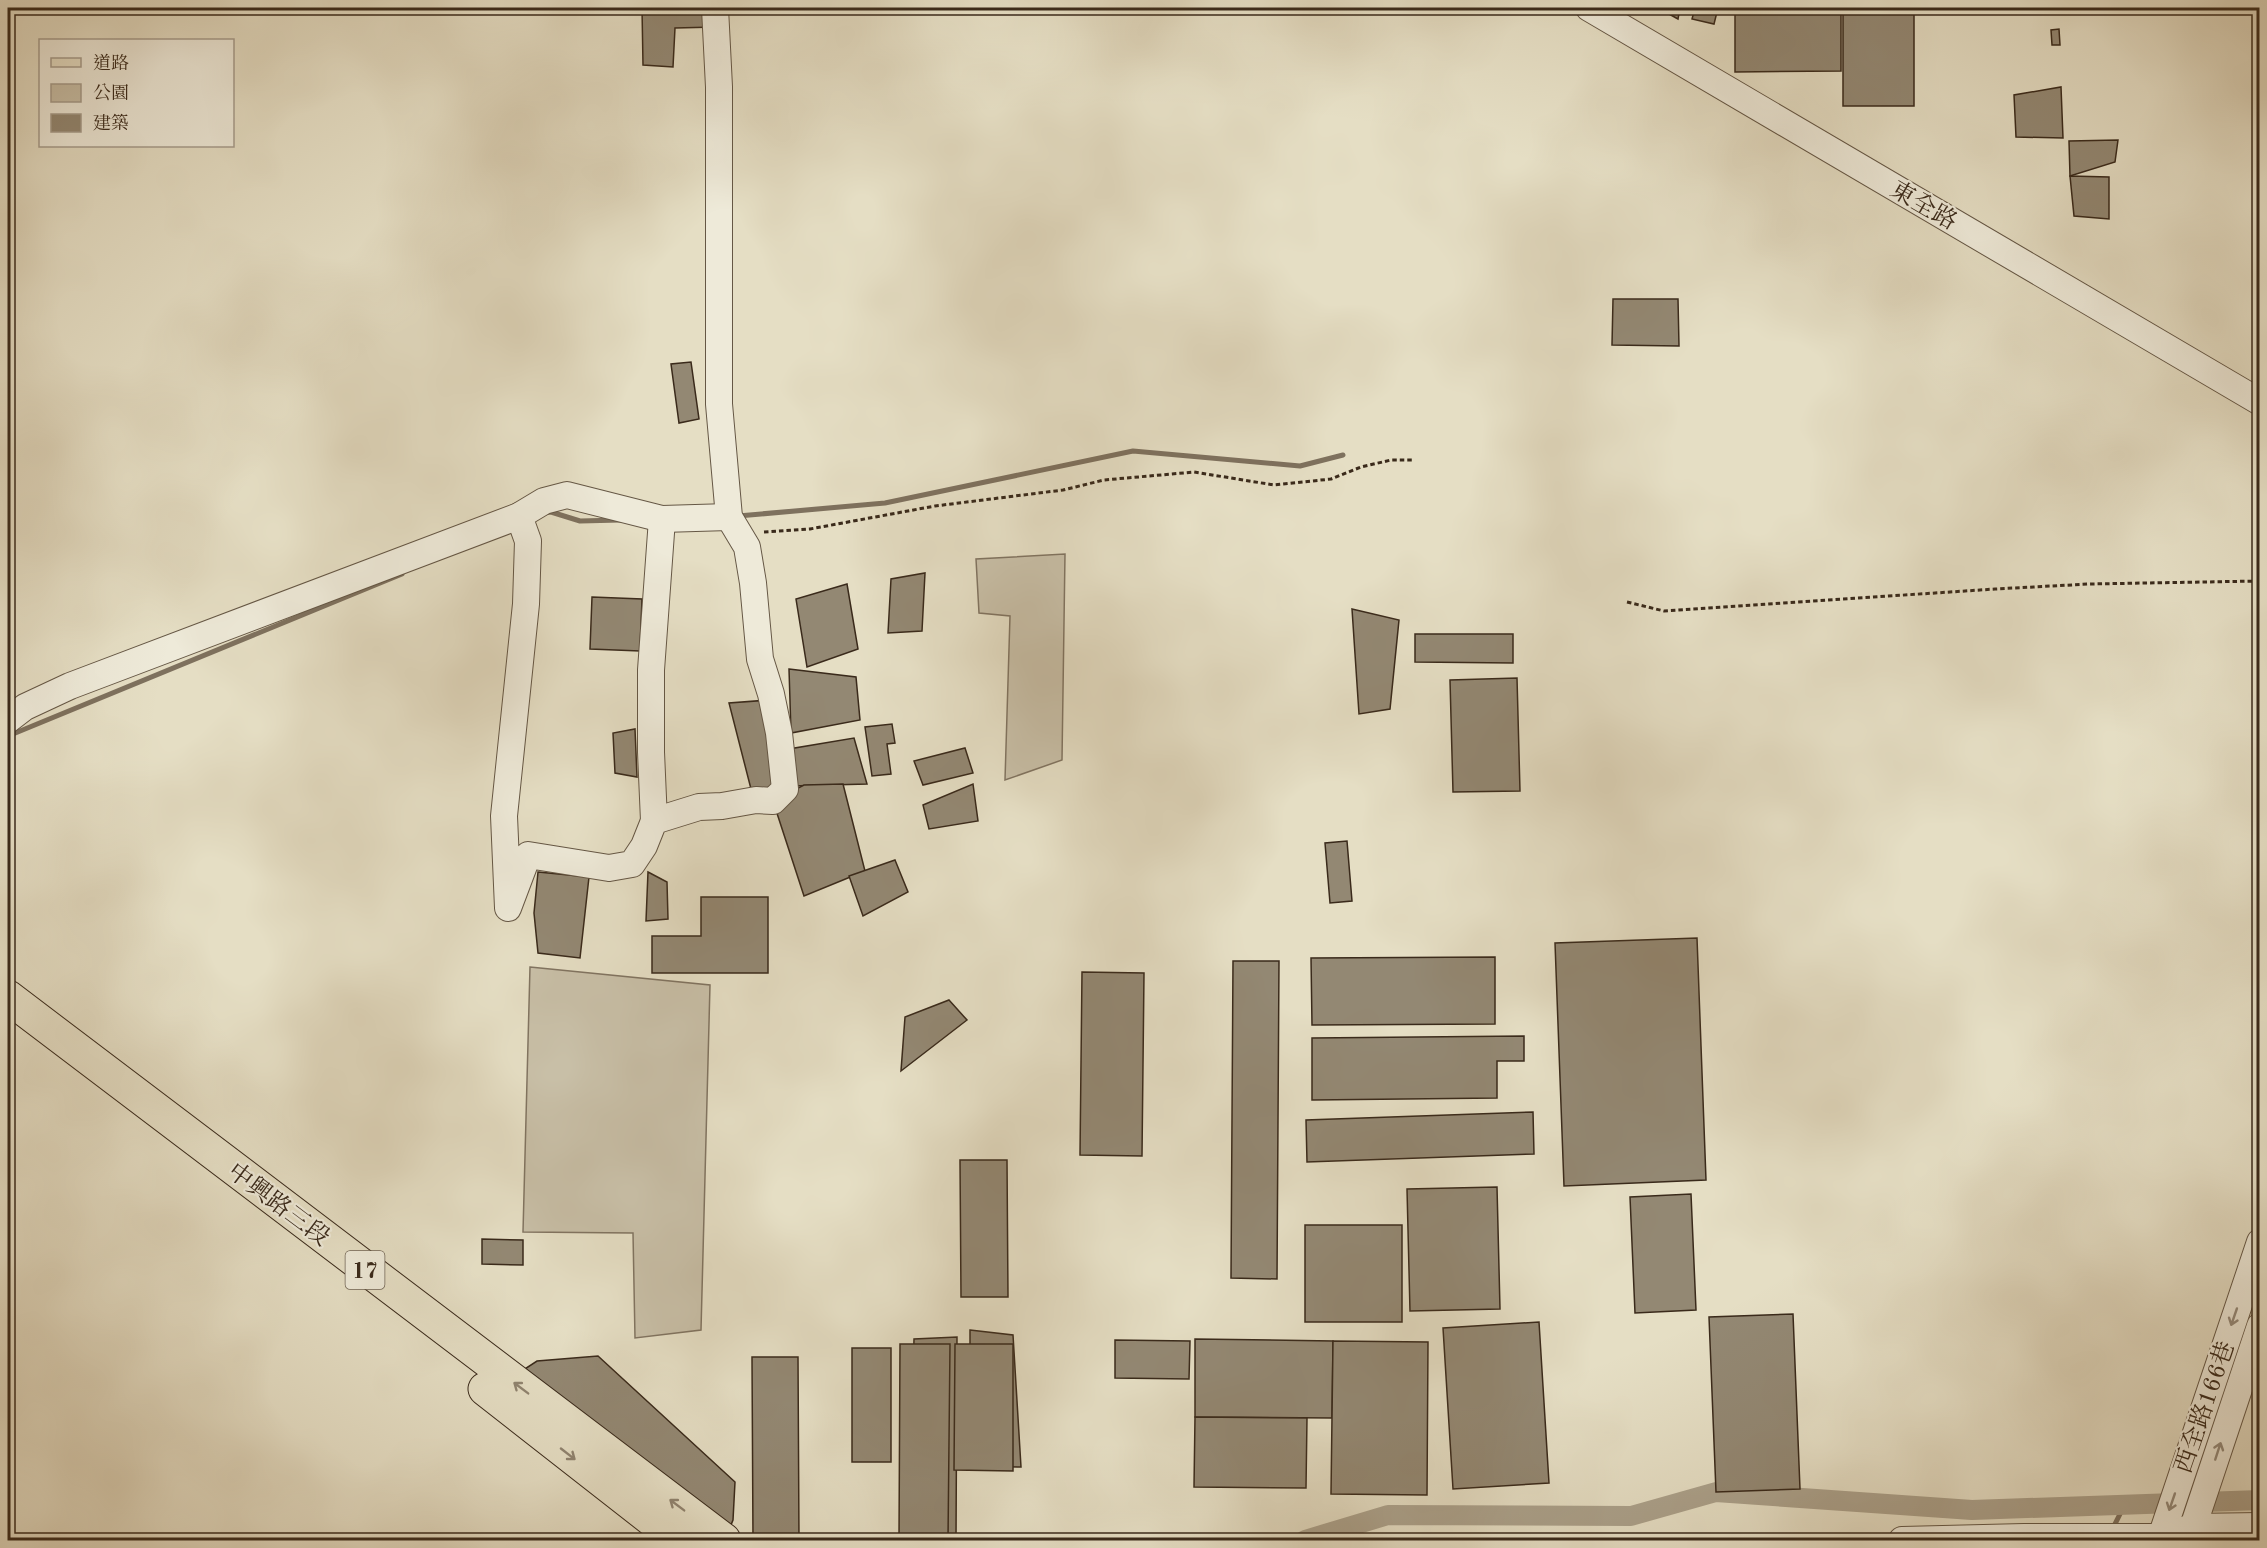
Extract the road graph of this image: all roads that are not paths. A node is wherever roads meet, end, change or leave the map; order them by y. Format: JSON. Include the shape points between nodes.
{"nodes":[{"id":1,"x":715,"y":8,"type":"edge"},
{"id":2,"x":1589,"y":8,"type":"edge"},
{"id":3,"x":2259,"y":402,"type":"edge"},
{"id":4,"x":519,"y":516,"type":"junction"},
{"id":5,"x":729,"y":517,"type":"junction"},
{"id":6,"x":662,"y":519,"type":"junction"},
{"id":7,"x":8,"y":720,"type":"edge"},
{"id":8,"x":654,"y":821,"type":"junction"},
{"id":9,"x":8,"y":997,"type":"edge"},
{"id":10,"x":8,"y":1018,"type":"edge"},
{"id":11,"x":2259,"y":1242,"type":"edge"},
{"id":12,"x":2259,"y":1326,"type":"edge"},
{"id":13,"x":2259,"y":1526,"type":"edge"},
{"id":14,"x":2193,"y":1527,"type":"junction"},
{"id":15,"x":2161,"y":1537,"type":"junction"},
{"id":16,"x":678,"y":1540,"type":"edge"},
{"id":17,"x":724,"y":1540,"type":"edge"},
{"id":18,"x":1902,"y":1540,"type":"edge"}],
"edges":[{"from":1,"to":5,"type":"street","via":[[719,87],[719,404]]},
{"from":2,"to":3,"type":"street","name":"東全路"},
{"from":4,"to":6,"type":"street","via":[[544,501],[567,495]]},
{"from":4,"to":7,"type":"street","via":[[70,686],[25,706]]},
{"from":4,"to":8,"type":"street","via":[[528,541],[526,604],[504,816],[508,908],[528,855],[609,868],[632,864]]},
{"from":5,"to":6,"type":"street"},
{"from":5,"to":8,"type":"street","via":[[747,547],[760,659],[779,733],[785,789],[773,801],[699,807]]},
{"from":6,"to":8,"type":"street","via":[[651,670]]},
{"from":17,"to":9,"type":"main road","name":"中興路三段","number":"17","one_way":true},
{"from":10,"to":16,"type":"main road","name":"中興路三段","number":"17","one_way":true},
{"from":11,"to":15,"type":"street","name":"西全路166巷","one_way":true},
{"from":14,"to":12,"type":"street","name":"西全路166巷","one_way":true},
{"from":13,"to":14,"type":"street"},
{"from":14,"to":15,"type":"street"},
{"from":15,"to":18,"type":"street"}]}
